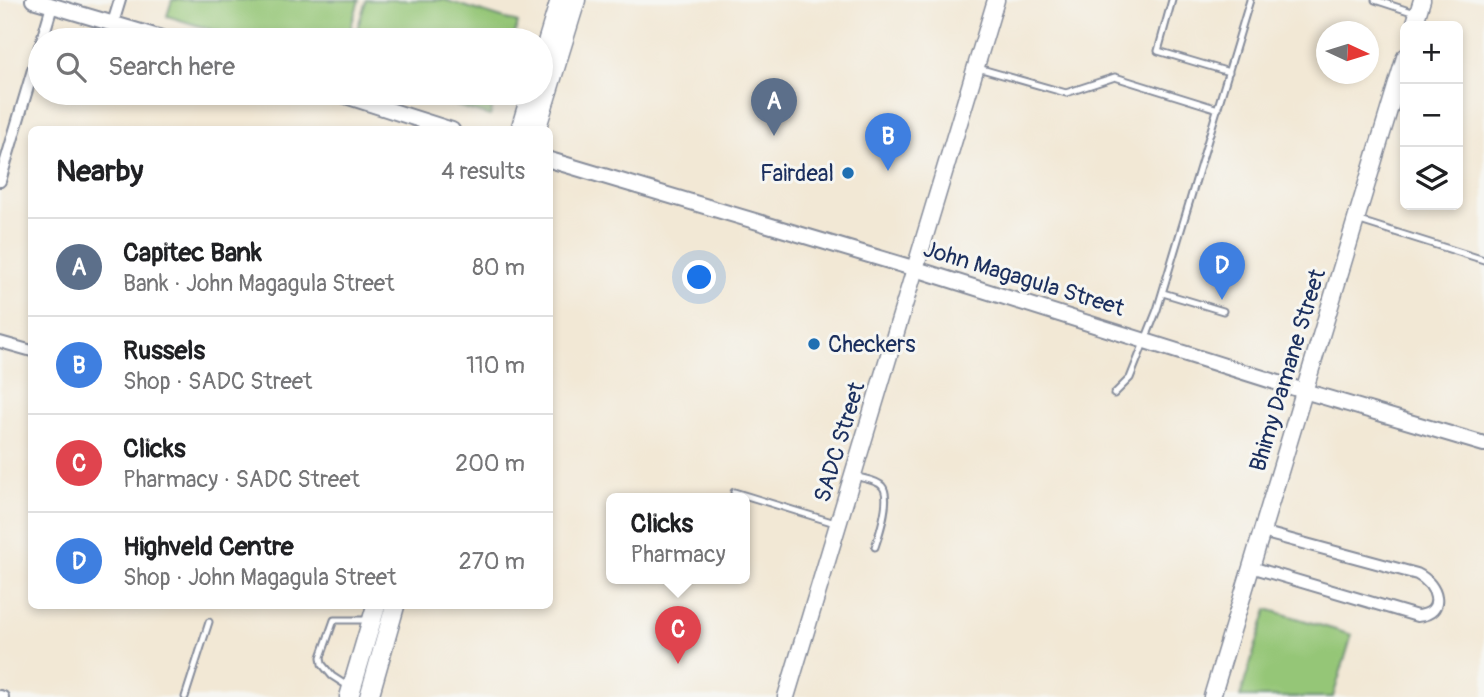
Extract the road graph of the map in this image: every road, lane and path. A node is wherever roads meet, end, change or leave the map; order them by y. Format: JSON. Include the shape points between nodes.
{"nodes":[{"id":1,"x":33,"y":0,"type":"edge"},
{"id":2,"x":120,"y":0,"type":"edge"},
{"id":3,"x":560,"y":0,"type":"edge"},
{"id":4,"x":576,"y":0,"type":"edge"},
{"id":5,"x":996,"y":0,"type":"edge"},
{"id":6,"x":1172,"y":0,"type":"edge"},
{"id":7,"x":1250,"y":0,"type":"edge"},
{"id":8,"x":1374,"y":0,"type":"edge"},
{"id":9,"x":52,"y":6,"type":"junction"},
{"id":10,"x":1418,"y":13,"type":"edge"},
{"id":11,"x":113,"y":23,"type":"junction"},
{"id":12,"x":46,"y":28,"type":"edge"},
{"id":13,"x":129,"y":28,"type":"edge"},
{"id":14,"x":551,"y":28,"type":"edge"},
{"id":15,"x":975,"y":68,"type":"junction"},
{"id":16,"x":1229,"y":72,"type":"junction"},
{"id":17,"x":1400,"y":74,"type":"edge"},
{"id":18,"x":553,"y":75,"type":"edge"},
{"id":19,"x":28,"y":86,"type":"edge"},
{"id":20,"x":369,"y":105,"type":"edge"},
{"id":21,"x":527,"y":105,"type":"edge"},
{"id":22,"x":544,"y":105,"type":"edge"},
{"id":23,"x":1218,"y":109,"type":"junction"},
{"id":24,"x":433,"y":126,"type":"edge"},
{"id":25,"x":521,"y":126,"type":"edge"},
{"id":26,"x":537,"y":126,"type":"edge"},
{"id":27,"x":553,"y":161,"type":"edge"},
{"id":28,"x":0,"y":181,"type":"edge"},
{"id":29,"x":1356,"y":220,"type":"junction"},
{"id":30,"x":1484,"y":260,"type":"edge"},
{"id":31,"x":916,"y":269,"type":"junction"},
{"id":32,"x":1163,"y":293,"type":"junction"},
{"id":33,"x":1223,"y":311,"type":"dead end"},
{"id":34,"x":1146,"y":340,"type":"junction"},
{"id":35,"x":0,"y":342,"type":"edge"},
{"id":36,"x":28,"y":350,"type":"edge"},
{"id":37,"x":1304,"y":391,"type":"junction"},
{"id":38,"x":1114,"y":394,"type":"dead end"},
{"id":39,"x":1484,"y":444,"type":"edge"},
{"id":40,"x":853,"y":475,"type":"junction"},
{"id":41,"x":734,"y":492,"type":"dead end"},
{"id":42,"x":737,"y":493,"type":"edge"},
{"id":43,"x":750,"y":497,"type":"edge"},
{"id":44,"x":838,"y":524,"type":"junction"},
{"id":45,"x":1262,"y":532,"type":"junction"},
{"id":46,"x":875,"y":547,"type":"dead end"},
{"id":47,"x":1251,"y":567,"type":"junction"},
{"id":48,"x":394,"y":609,"type":"edge"},
{"id":49,"x":374,"y":613,"type":"edge"},
{"id":50,"x":209,"y":622,"type":"dead end"},
{"id":51,"x":350,"y":693,"type":"edge"},
{"id":52,"x":185,"y":697,"type":"edge"},
{"id":53,"x":369,"y":697,"type":"edge"},
{"id":54,"x":786,"y":697,"type":"edge"},
{"id":55,"x":1212,"y":697,"type":"edge"}],
"edges":[{"from":1,"to":9,"type":"street"},
{"from":2,"to":11,"type":"street"},
{"from":3,"to":14,"type":"highway"},
{"from":4,"to":18,"type":"highway"},
{"from":5,"to":15,"type":"main road","name":"SADC Street"},
{"from":6,"to":16,"type":"lane","via":[[1158,51]]},
{"from":7,"to":16,"type":"lane"},
{"from":8,"to":10,"type":"lane"},
{"from":9,"to":11,"type":"street"},
{"from":9,"to":12,"type":"street"},
{"from":11,"to":13,"type":"street"},
{"from":15,"to":23,"type":"lane","via":[[1066,93],[1115,78]]},
{"from":15,"to":31,"type":"main road","name":"SADC Street"},
{"from":16,"to":23,"type":"lane"},
{"from":17,"to":29,"type":"main road","name":"Bhimy Damane Street"},
{"from":19,"to":28,"type":"street"},
{"from":20,"to":24,"type":"street"},
{"from":21,"to":25,"type":"highway"},
{"from":22,"to":26,"type":"highway"},
{"from":23,"to":32,"type":"lane"},
{"from":27,"to":31,"type":"street","name":"John Magagula Street"},
{"from":29,"to":30,"type":"lane"},
{"from":29,"to":37,"type":"main road","name":"Bhimy Damane Street"},
{"from":31,"to":34,"type":"street","name":"John Magagula Street"},
{"from":31,"to":40,"type":"main road","name":"SADC Street"},
{"from":32,"to":33,"type":"lane"},
{"from":32,"to":34,"type":"lane"},
{"from":34,"to":37,"type":"street","name":"John Magagula Street"},
{"from":34,"to":38,"type":"lane","via":[[1130,378]]},
{"from":35,"to":36,"type":"street"},
{"from":37,"to":39,"type":"street","name":"John Magagula Street"},
{"from":37,"to":45,"type":"main road","name":"Bhimy Damane Street"},
{"from":40,"to":44,"type":"main road","name":"SADC Street"},
{"from":40,"to":46,"type":"lane","via":[[879,484],[884,491],[884,514]]},
{"from":41,"to":42,"type":"lane"},
{"from":43,"to":44,"type":"lane"},
{"from":44,"to":54,"type":"main road","name":"SADC Street"},
{"from":45,"to":47,"type":"main road","name":"Bhimy Damane Street"},
{"from":45,"to":47,"type":"street","via":[[1417,574],[1435,589],[1436,604],[1427,615],[1417,616]]},
{"from":47,"to":55,"type":"main road","name":"Bhimy Damane Street"},
{"from":48,"to":53,"type":"highway"},
{"from":49,"to":51,"type":"highway"},
{"from":49,"to":51,"type":"lane","via":[[334,620],[321,657],[324,668]]},
{"from":50,"to":52,"type":"lane"}]}
